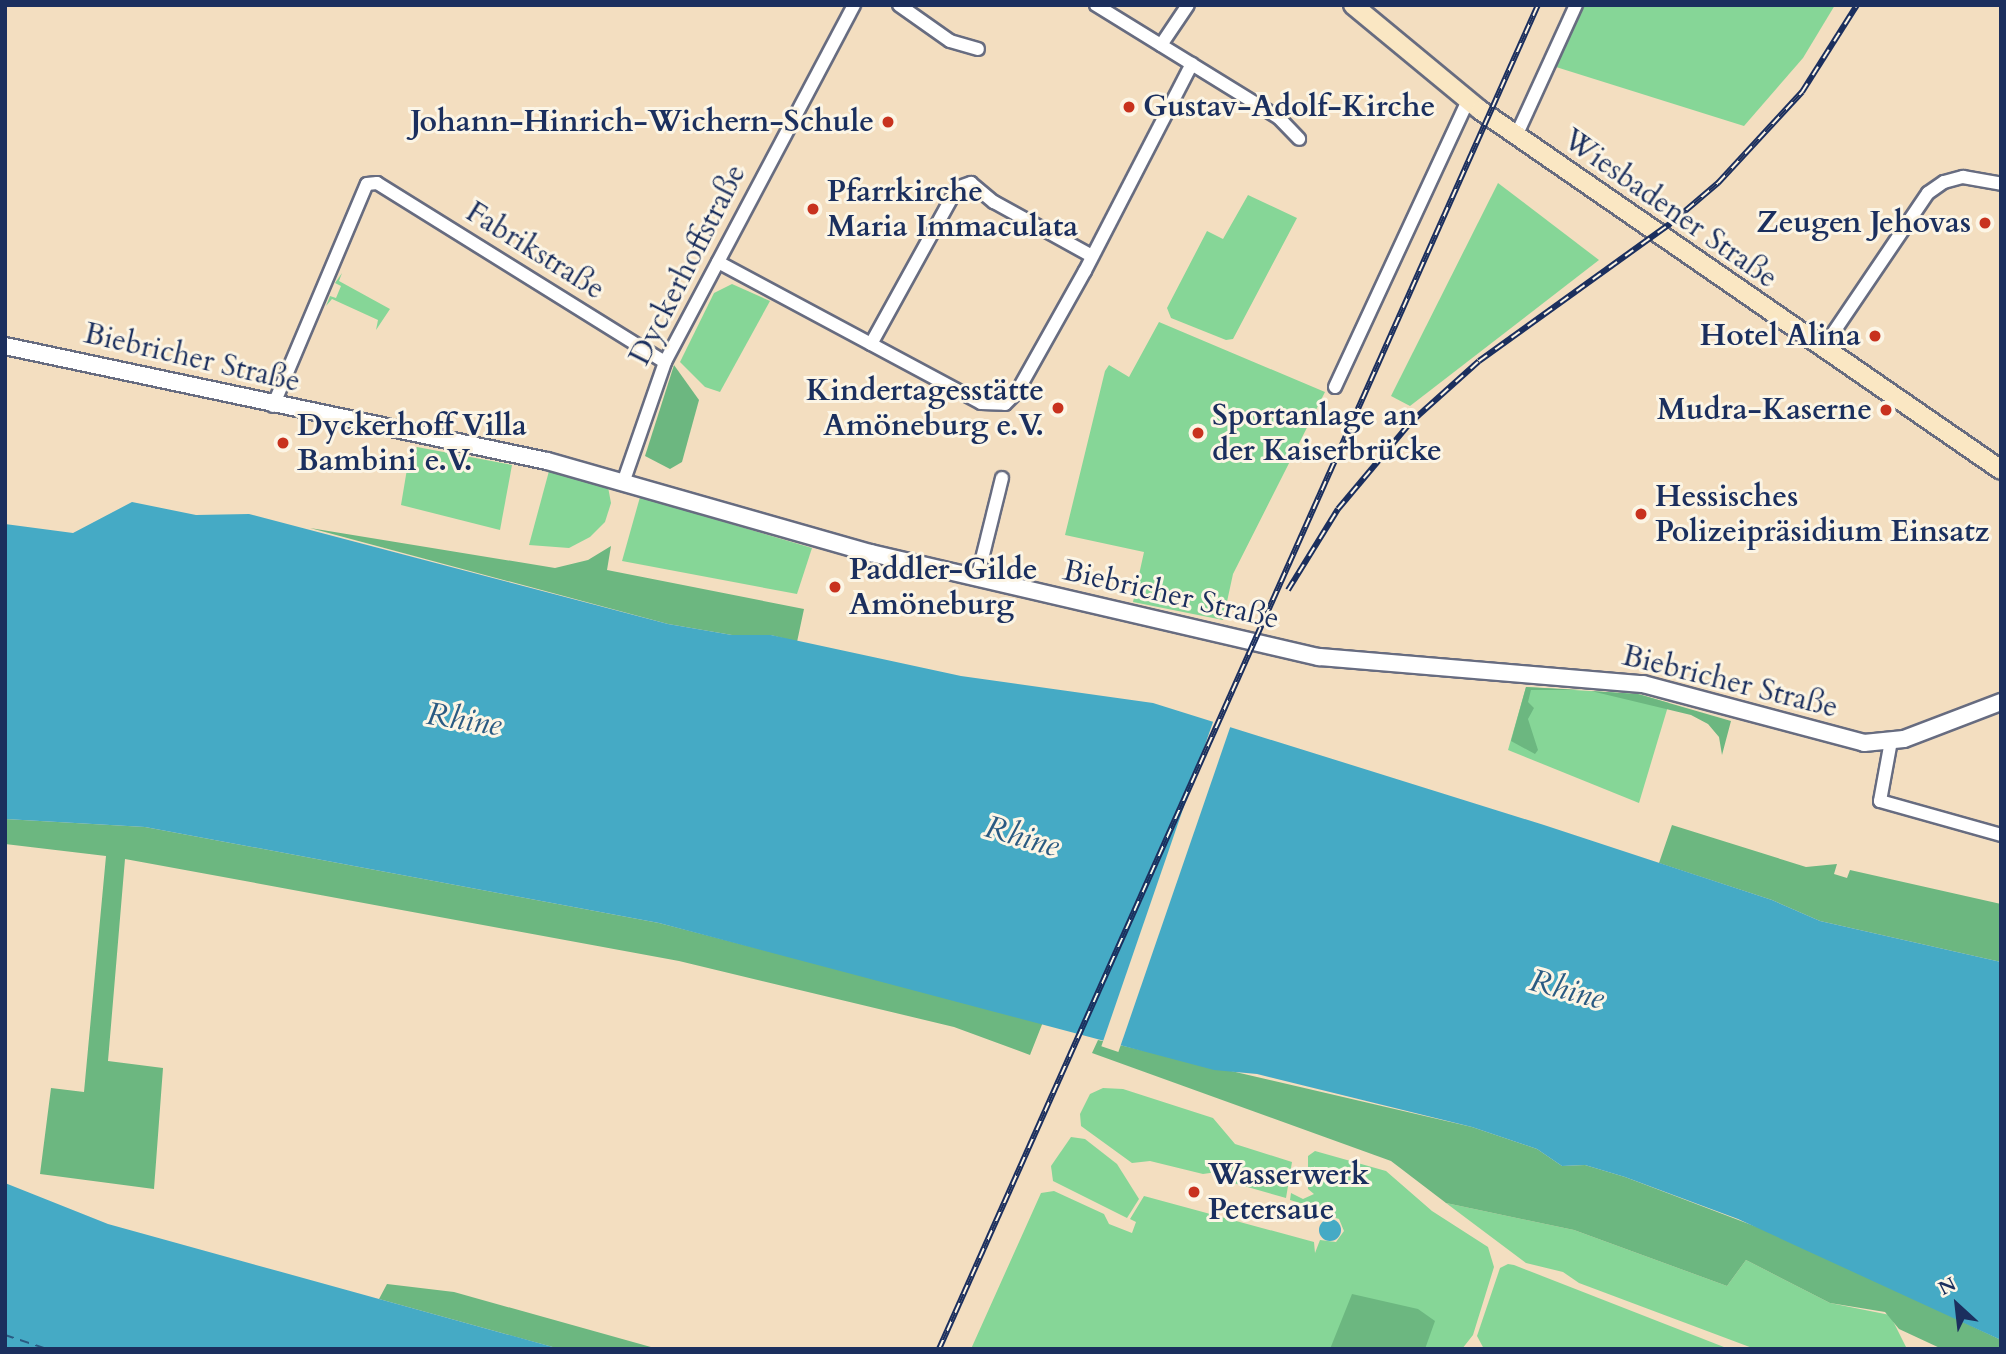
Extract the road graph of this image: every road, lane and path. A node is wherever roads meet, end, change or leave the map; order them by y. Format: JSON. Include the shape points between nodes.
{"nodes":[{"id":1,"x":854,"y":5,"type":"edge"},
{"id":2,"x":899,"y":5,"type":"edge"},
{"id":3,"x":1096,"y":5,"type":"edge"},
{"id":4,"x":1188,"y":5,"type":"edge"},
{"id":5,"x":1353,"y":5,"type":"edge"},
{"id":6,"x":1576,"y":5,"type":"edge"},
{"id":7,"x":1161,"y":44,"type":"junction"},
{"id":8,"x":978,"y":49,"type":"dead end"},
{"id":9,"x":1192,"y":64,"type":"junction"},
{"id":10,"x":1474,"y":105,"type":"junction"},
{"id":11,"x":1516,"y":135,"type":"junction"},
{"id":12,"x":1298,"y":139,"type":"dead end"},
{"id":13,"x":2001,"y":184,"type":"edge"},
{"id":14,"x":1093,"y":256,"type":"junction"},
{"id":15,"x":718,"y":262,"type":"junction"},
{"id":16,"x":870,"y":344,"type":"junction"},
{"id":17,"x":5,"y":346,"type":"edge"},
{"id":18,"x":1822,"y":348,"type":"junction"},
{"id":19,"x":665,"y":362,"type":"junction"},
{"id":20,"x":1335,"y":387,"type":"dead end"},
{"id":21,"x":273,"y":406,"type":"junction"},
{"id":22,"x":2001,"y":470,"type":"edge"},
{"id":23,"x":1002,"y":478,"type":"dead end"},
{"id":24,"x":624,"y":480,"type":"junction"},
{"id":25,"x":977,"y":579,"type":"junction"},
{"id":26,"x":2001,"y":702,"type":"edge"},
{"id":27,"x":1891,"y":741,"type":"junction"},
{"id":28,"x":2001,"y":835,"type":"edge"}],
"edges":[{"from":1,"to":15,"type":"street","name":"Dyckerhoffstraße"},
{"from":2,"to":8,"type":"street","via":[[950,41]]},
{"from":3,"to":7,"type":"street"},
{"from":4,"to":7,"type":"street"},
{"from":5,"to":10,"type":"main road","name":"Wiesbadener Straße"},
{"from":6,"to":11,"type":"street","name":"Wiesbadener Straße"},
{"from":7,"to":9,"type":"street"},
{"from":9,"to":12,"type":"street","via":[[1279,118]]},
{"from":9,"to":14,"type":"street"},
{"from":10,"to":11,"type":"main road","name":"Wiesbadener Straße"},
{"from":10,"to":20,"type":"street"},
{"from":11,"to":18,"type":"main road","name":"Wiesbadener Straße"},
{"from":13,"to":18,"type":"street","via":[[1964,177],[1944,182],[1928,193]]},
{"from":14,"to":16,"type":"street","via":[[1017,392],[1005,404],[981,402]]},
{"from":14,"to":16,"type":"street","via":[[994,202],[971,183],[957,188]]},
{"from":15,"to":16,"type":"street"},
{"from":15,"to":19,"type":"street","name":"Dyckerhoffstraße"},
{"from":17,"to":21,"type":"street","name":"Biebricher Straße"},
{"from":18,"to":22,"type":"main road","name":"Wiesbadener Straße"},
{"from":19,"to":21,"type":"street","name":"Fabrikstraße","via":[[377,183],[367,184]]},
{"from":19,"to":24,"type":"street","name":"Dyckerhoffstraße"},
{"from":21,"to":24,"type":"street","name":"Biebricher Straße"},
{"from":23,"to":25,"type":"street"},
{"from":24,"to":25,"type":"street","name":"Biebricher Straße","via":[[820,539]]},
{"from":25,"to":27,"type":"street","name":"Biebricher Straße","via":[[1293,653],[1623,681],[1841,740]]},
{"from":26,"to":27,"type":"street","name":"Biebricher Straße"},
{"from":27,"to":28,"type":"street","via":[[1880,801]]}]}
